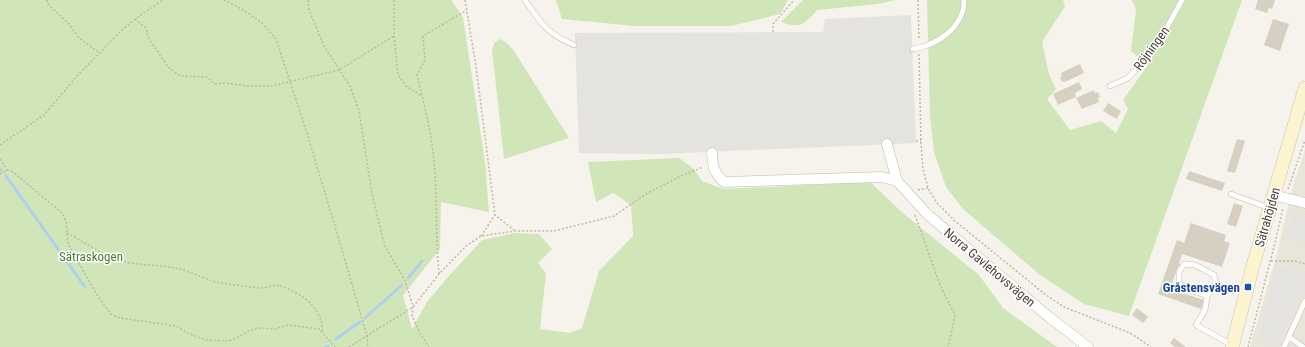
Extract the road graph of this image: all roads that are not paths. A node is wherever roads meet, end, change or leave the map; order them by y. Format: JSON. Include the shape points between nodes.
{"nodes":[{"id":1,"x":525,"y":0,"type":"edge"},
{"id":2,"x":964,"y":0,"type":"edge"},
{"id":3,"x":1182,"y":0,"type":"edge"},
{"id":4,"x":574,"y":45,"type":"dead end"},
{"id":5,"x":912,"y":48,"type":"dead end"},
{"id":6,"x":1110,"y":86,"type":"dead end"},
{"id":7,"x":1305,"y":88,"type":"edge"},
{"id":8,"x":887,"y":144,"type":"dead end"},
{"id":9,"x":712,"y":153,"type":"dead end"},
{"id":10,"x":897,"y":181,"type":"junction"},
{"id":11,"x":1231,"y":194,"type":"dead end"},
{"id":12,"x":1276,"y":200,"type":"junction"},
{"id":13,"x":1305,"y":204,"type":"edge"},
{"id":14,"x":1207,"y":296,"type":"junction"},
{"id":15,"x":1305,"y":301,"type":"edge"},
{"id":16,"x":1289,"y":337,"type":"junction"},
{"id":17,"x":1234,"y":346,"type":"edge"},
{"id":18,"x":1088,"y":347,"type":"edge"},
{"id":19,"x":1284,"y":347,"type":"edge"},
{"id":20,"x":1303,"y":347,"type":"edge"}],
"edges":[{"from":1,"to":4,"type":"lane","via":[[543,26],[559,39]]},
{"from":2,"to":5,"type":"lane","via":[[963,12],[955,26],[932,44]]},
{"from":3,"to":6,"type":"lane","name":"Röjningen","via":[[1148,56],[1128,78]]},
{"from":7,"to":12,"type":"street","name":"Sätrahöjden"},
{"from":8,"to":10,"type":"street","name":"Norra Gavlehovsvägen"},
{"from":9,"to":10,"type":"street","via":[[715,172],[724,182],[882,177]]},
{"from":10,"to":18,"type":"street","name":"Norra Gavlehovsvägen","via":[[927,214]]},
{"from":11,"to":12,"type":"lane"},
{"from":12,"to":13,"type":"street"},
{"from":12,"to":17,"type":"street","name":"Sätrahöjden"},
{"from":14,"to":14,"type":"lane","via":[[1178,283],[1184,264],[1195,265],[1214,275],[1216,286]]},
{"from":14,"to":17,"type":"lane","via":[[1205,310],[1196,325]]},
{"from":15,"to":16,"type":"lane"},
{"from":16,"to":19,"type":"lane"},
{"from":16,"to":20,"type":"lane"}]}
